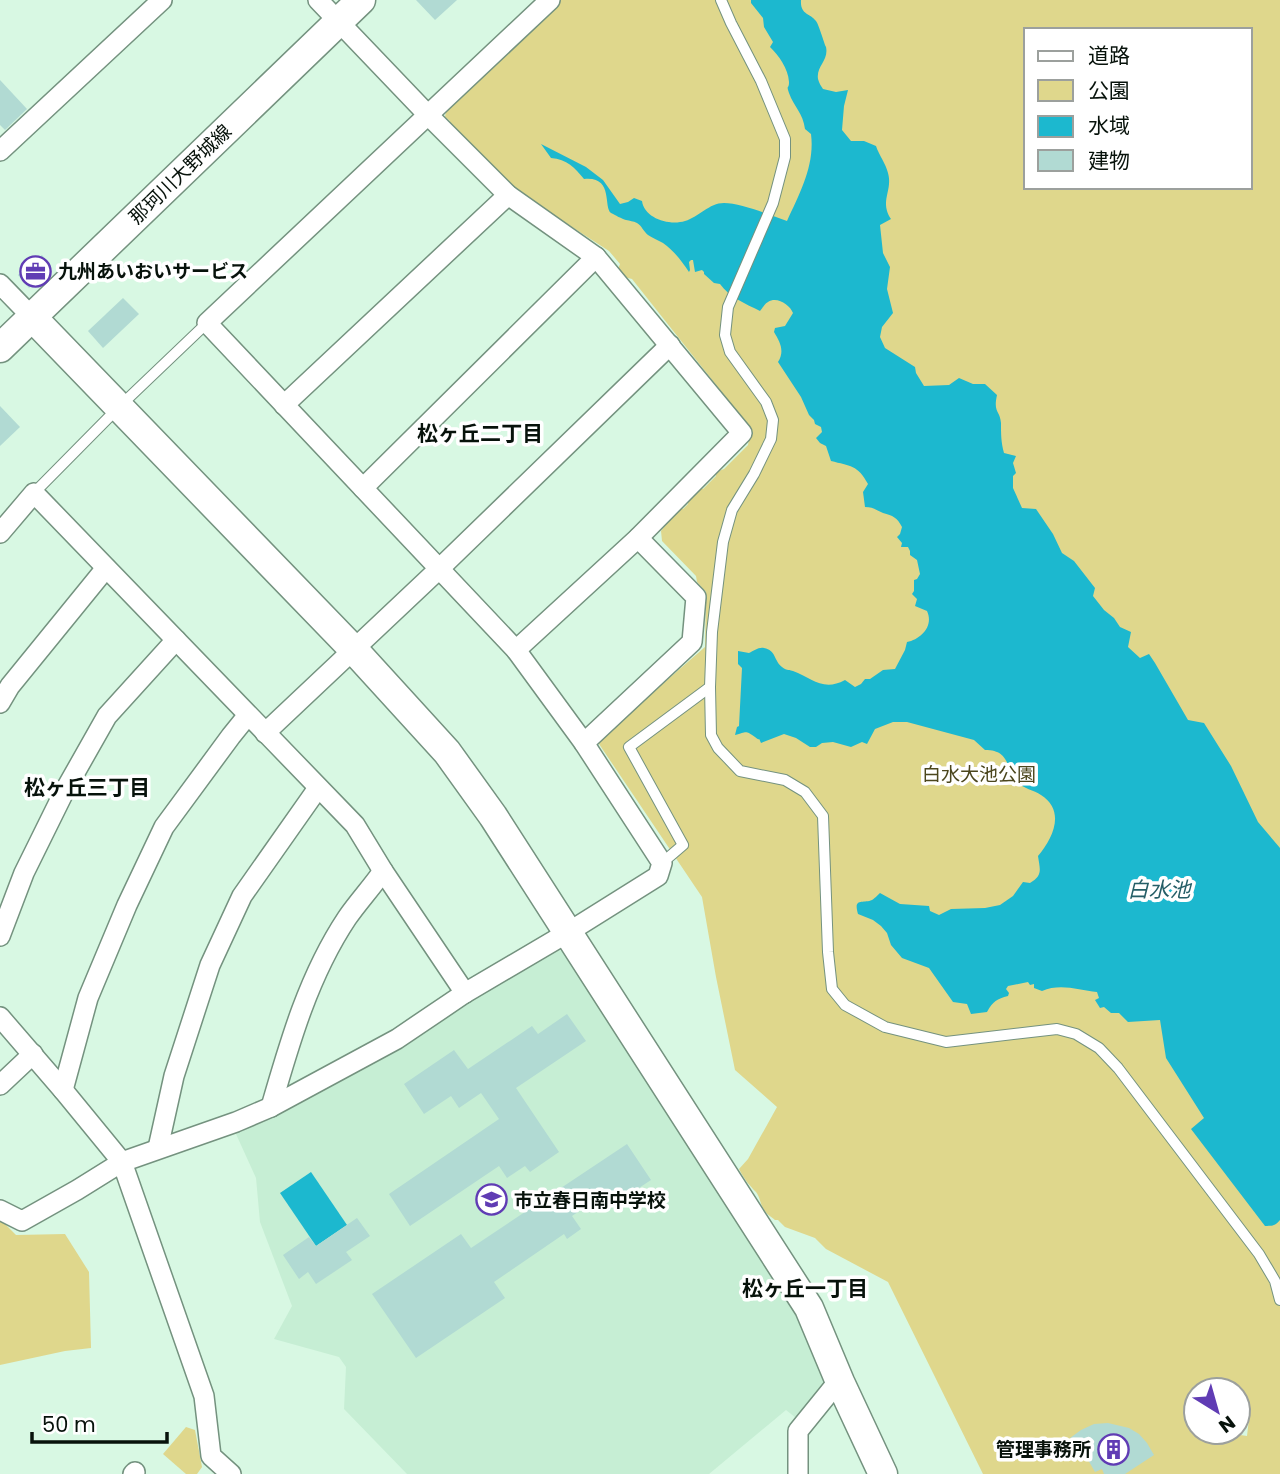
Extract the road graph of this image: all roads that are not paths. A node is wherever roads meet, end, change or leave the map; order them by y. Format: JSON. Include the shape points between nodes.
{"nodes":[{"id":1,"x":162,"y":0,"type":"edge"},
{"id":2,"x":318,"y":0,"type":"edge"},
{"id":3,"x":361,"y":0,"type":"edge"},
{"id":4,"x":550,"y":0,"type":"edge"},
{"id":5,"x":721,"y":0,"type":"edge"},
{"id":6,"x":339,"y":22,"type":"junction"},
{"id":7,"x":428,"y":115,"type":"junction"},
{"id":8,"x":0,"y":151,"type":"edge"},
{"id":9,"x":508,"y":195,"type":"junction"},
{"id":10,"x":596,"y":257,"type":"junction"},
{"id":11,"x":0,"y":284,"type":"edge"},
{"id":12,"x":32,"y":317,"type":"junction"},
{"id":13,"x":207,"y":323,"type":"junction"},
{"id":14,"x":670,"y":345,"type":"junction"},
{"id":15,"x":0,"y":348,"type":"edge"},
{"id":16,"x":284,"y":405,"type":"junction"},
{"id":17,"x":119,"y":407,"type":"junction"},
{"id":18,"x":363,"y":488,"type":"junction"},
{"id":19,"x":34,"y":493,"type":"junction"},
{"id":20,"x":0,"y":533,"type":"edge"},
{"id":21,"x":638,"y":538,"type":"junction"},
{"id":22,"x":106,"y":568,"type":"junction"},
{"id":23,"x":439,"y":569,"type":"junction"},
{"id":24,"x":176,"y":640,"type":"junction"},
{"id":25,"x":354,"y":649,"type":"junction"},
{"id":26,"x":516,"y":650,"type":"junction"},
{"id":27,"x":710,"y":687,"type":"junction"},
{"id":28,"x":0,"y":703,"type":"edge"},
{"id":29,"x":248,"y":715,"type":"junction"},
{"id":30,"x":265,"y":733,"type":"junction"},
{"id":31,"x":584,"y":743,"type":"junction"},
{"id":32,"x":318,"y":788,"type":"junction"},
{"id":33,"x":662,"y":863,"type":"junction"},
{"id":34,"x":383,"y":871,"type":"junction"},
{"id":35,"x":567,"y":933,"type":"junction"},
{"id":36,"x":0,"y":936,"type":"edge"},
{"id":37,"x":465,"y":993,"type":"junction"},
{"id":38,"x":0,"y":1017,"type":"edge"},
{"id":39,"x":33,"y":1055,"type":"junction"},
{"id":40,"x":0,"y":1084,"type":"edge"},
{"id":41,"x":63,"y":1090,"type":"junction"},
{"id":42,"x":271,"y":1107,"type":"junction"},
{"id":43,"x":158,"y":1148,"type":"junction"},
{"id":44,"x":122,"y":1162,"type":"junction"},
{"id":45,"x":0,"y":1210,"type":"edge"},
{"id":46,"x":1280,"y":1300,"type":"edge"},
{"id":47,"x":840,"y":1382,"type":"junction"},
{"id":48,"x":231,"y":1474,"type":"edge"},
{"id":49,"x":798,"y":1474,"type":"edge"},
{"id":50,"x":883,"y":1474,"type":"edge"}],
"edges":[{"from":1,"to":8,"type":"street"},
{"from":2,"to":6,"type":"street"},
{"from":3,"to":6,"type":"street","name":"那珂川大野城線"},
{"from":4,"to":7,"type":"street"},
{"from":5,"to":27,"type":"lane","via":[[785,139],[785,156],[773,203],[728,307],[725,335],[730,352],[766,402],[773,420],[771,439],[732,510],[723,541]]},
{"from":6,"to":7,"type":"street"},
{"from":6,"to":12,"type":"street","name":"那珂川大野城線"},
{"from":7,"to":9,"type":"street"},
{"from":7,"to":13,"type":"street"},
{"from":9,"to":10,"type":"street"},
{"from":9,"to":16,"type":"street"},
{"from":10,"to":14,"type":"street"},
{"from":10,"to":18,"type":"street"},
{"from":11,"to":12,"type":"street"},
{"from":12,"to":15,"type":"street","name":"那珂川大野城線"},
{"from":12,"to":17,"type":"street"},
{"from":13,"to":16,"type":"street"},
{"from":13,"to":17,"type":"lane"},
{"from":14,"to":21,"type":"street","via":[[742,433]]},
{"from":14,"to":23,"type":"street"},
{"from":16,"to":18,"type":"street"},
{"from":17,"to":19,"type":"lane"},
{"from":17,"to":25,"type":"street"},
{"from":18,"to":23,"type":"street"},
{"from":19,"to":20,"type":"street"},
{"from":19,"to":22,"type":"street"},
{"from":21,"to":26,"type":"street"},
{"from":21,"to":31,"type":"street","via":[[695,597],[692,642]]},
{"from":22,"to":24,"type":"street"},
{"from":22,"to":28,"type":"street"},
{"from":23,"to":25,"type":"street"},
{"from":23,"to":26,"type":"street"},
{"from":24,"to":29,"type":"street"},
{"from":24,"to":36,"type":"street","via":[[107,716],[24,873]]},
{"from":25,"to":30,"type":"street"},
{"from":25,"to":35,"type":"street","via":[[447,752]]},
{"from":26,"to":31,"type":"street"},
{"from":27,"to":33,"type":"lane","via":[[629,747],[683,845]]},
{"from":27,"to":46,"type":"lane","via":[[711,735],[718,748],[740,771],[785,780],[805,792],[823,816],[831,989],[845,1004],[885,1027],[946,1042],[1057,1029],[1099,1048],[1259,1254]]},
{"from":29,"to":30,"type":"street"},
{"from":29,"to":41,"type":"street","via":[[164,827],[88,998]]},
{"from":30,"to":32,"type":"street"},
{"from":31,"to":33,"type":"street"},
{"from":32,"to":34,"type":"street","via":[[355,825]]},
{"from":32,"to":43,"type":"street","via":[[242,896],[210,965],[174,1076]]},
{"from":33,"to":35,"type":"street","via":[[658,876]]},
{"from":34,"to":37,"type":"street"},
{"from":34,"to":42,"type":"street","via":[[348,917],[317,971],[290,1039]]},
{"from":35,"to":37,"type":"street"},
{"from":35,"to":47,"type":"street","via":[[810,1308]]},
{"from":37,"to":42,"type":"street","via":[[397,1039]]},
{"from":38,"to":39,"type":"street"},
{"from":39,"to":40,"type":"street"},
{"from":39,"to":41,"type":"street"},
{"from":41,"to":44,"type":"street"},
{"from":42,"to":43,"type":"street"},
{"from":43,"to":44,"type":"street"},
{"from":44,"to":45,"type":"street","via":[[22,1221]]},
{"from":44,"to":48,"type":"street","via":[[204,1396],[211,1456]]},
{"from":47,"to":49,"type":"street","via":[[798,1430]]},
{"from":47,"to":50,"type":"street"}]}
